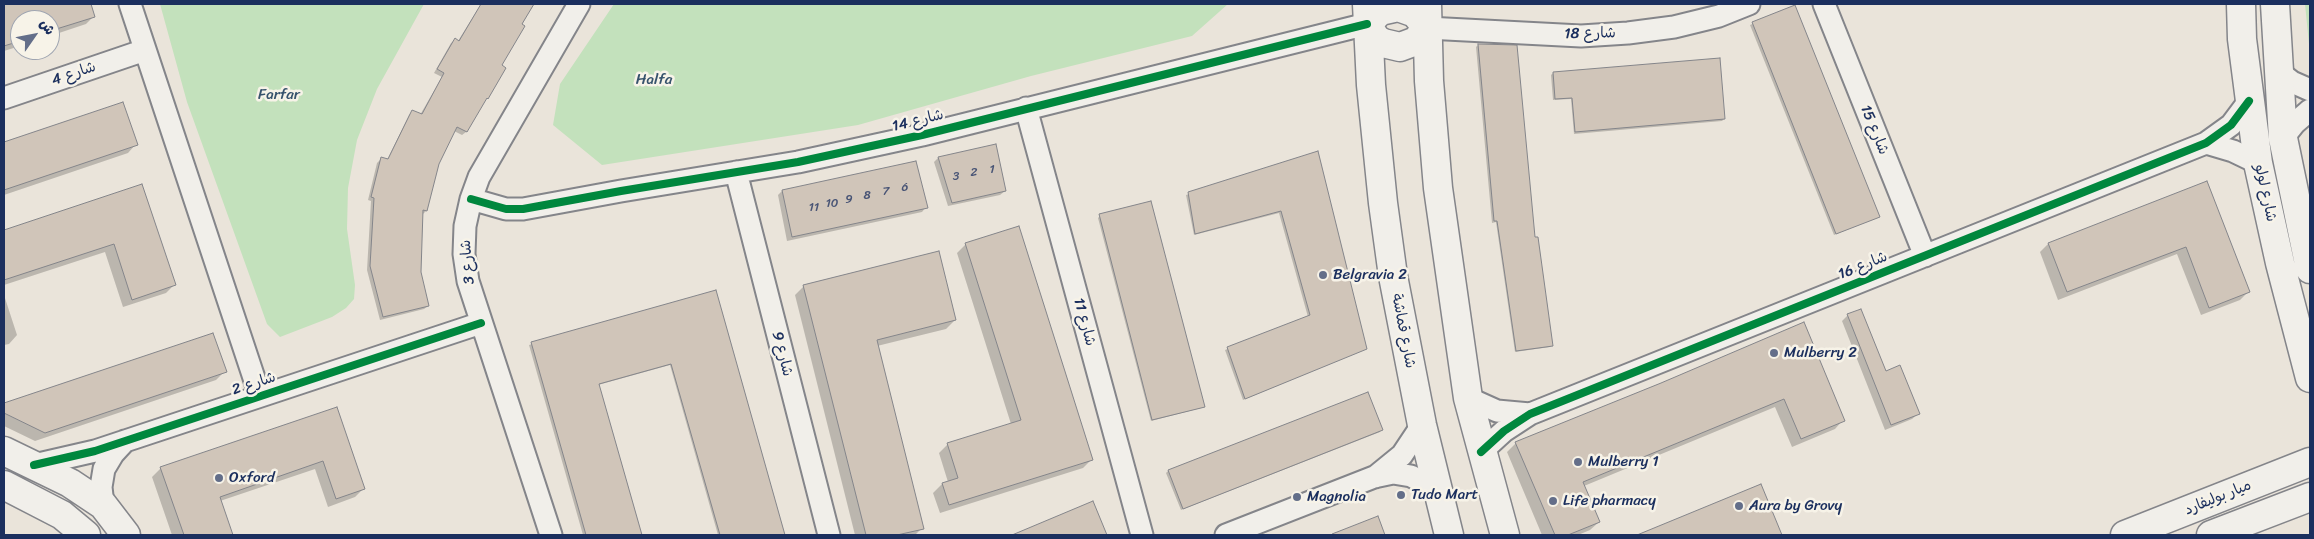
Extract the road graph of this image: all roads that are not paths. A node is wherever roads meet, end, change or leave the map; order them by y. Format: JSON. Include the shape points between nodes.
{"nodes":[{"id":1,"x":130,"y":4,"type":"edge"},
{"id":2,"x":579,"y":4,"type":"edge"},
{"id":3,"x":1749,"y":4,"type":"edge"},
{"id":4,"x":1824,"y":4,"type":"edge"},
{"id":5,"x":2241,"y":4,"type":"edge"},
{"id":6,"x":2275,"y":4,"type":"edge"},
{"id":7,"x":1367,"y":14,"type":"edge"},
{"id":8,"x":1427,"y":16,"type":"edge"},
{"id":9,"x":145,"y":50,"type":"junction"},
{"id":10,"x":2279,"y":72,"type":"junction"},
{"id":11,"x":2310,"y":90,"type":"edge"},
{"id":12,"x":4,"y":98,"type":"edge"},
{"id":13,"x":2249,"y":100,"type":"junction"},
{"id":14,"x":1026,"y":108,"type":"junction"},
{"id":15,"x":2310,"y":110,"type":"edge"},
{"id":16,"x":2283,"y":138,"type":"junction"},
{"id":17,"x":2206,"y":143,"type":"junction"},
{"id":18,"x":2258,"y":163,"type":"junction"},
{"id":19,"x":736,"y":172,"type":"junction"},
{"id":20,"x":471,"y":198,"type":"junction"},
{"id":21,"x":1925,"y":256,"type":"junction"},
{"id":22,"x":2310,"y":269,"type":"edge"},
{"id":23,"x":481,"y":323,"type":"junction"},
{"id":24,"x":2310,"y":378,"type":"edge"},
{"id":25,"x":260,"y":396,"type":"junction"},
{"id":26,"x":1468,"y":398,"type":"junction"},
{"id":27,"x":1530,"y":414,"type":"junction"},
{"id":28,"x":1422,"y":426,"type":"junction"},
{"id":29,"x":125,"y":441,"type":"junction"},
{"id":30,"x":4,"y":451,"type":"edge"},
{"id":31,"x":1481,"y":452,"type":"junction"},
{"id":32,"x":2310,"y":462,"type":"edge"},
{"id":33,"x":34,"y":465,"type":"junction"},
{"id":34,"x":1374,"y":477,"type":"junction"},
{"id":35,"x":4,"y":486,"type":"edge"},
{"id":36,"x":2310,"y":497,"type":"edge"},
{"id":37,"x":1440,"y":499,"type":"junction"},
{"id":38,"x":103,"y":505,"type":"junction"},
{"id":39,"x":86,"y":535,"type":"edge"},
{"id":40,"x":126,"y":535,"type":"edge"},
{"id":41,"x":551,"y":535,"type":"edge"},
{"id":42,"x":829,"y":535,"type":"edge"},
{"id":43,"x":1142,"y":535,"type":"edge"},
{"id":44,"x":1226,"y":535,"type":"edge"},
{"id":45,"x":1448,"y":535,"type":"edge"},
{"id":46,"x":1504,"y":535,"type":"edge"},
{"id":47,"x":2125,"y":535,"type":"edge"},
{"id":48,"x":2211,"y":535,"type":"edge"}],
"edges":[{"from":1,"to":9,"type":"street"},
{"from":2,"to":20,"type":"street","name":"شارع 3","via":[[490,157]]},
{"from":3,"to":8,"type":"street","name":"شارع 18","via":[[1720,16],[1674,26],[1581,36]]},
{"from":4,"to":21,"type":"street","name":"شارع 15"},
{"from":5,"to":13,"type":"street","name":"شارع لولو"},
{"from":6,"to":10,"type":"street","name":"شارع لولو"},
{"from":7,"to":8,"type":"street","via":[[1398,7]]},
{"from":7,"to":14,"type":"street","name":"شارع 14"},
{"from":7,"to":28,"type":"street","name":"شارع قماشة","via":[[1383,203],[1393,276]]},
{"from":8,"to":26,"type":"street","via":[[1438,188]]},
{"from":9,"to":12,"type":"street","name":"شارع 4"},
{"from":9,"to":25,"type":"street"},
{"from":10,"to":11,"type":"street"},
{"from":10,"to":16,"type":"street","name":"شارع لولو"},
{"from":13,"to":17,"type":"street","name":"شارع 16","via":[[2231,125]]},
{"from":13,"to":18,"type":"street","name":"شارع لولو"},
{"from":14,"to":19,"type":"street","name":"شارع 14","via":[[860,150]]},
{"from":14,"to":43,"type":"street","name":"شارع 11"},
{"from":15,"to":16,"type":"street"},
{"from":16,"to":22,"type":"street","name":"شارع لولو"},
{"from":17,"to":18,"type":"street"},
{"from":17,"to":21,"type":"street","name":"شارع 16"},
{"from":18,"to":24,"type":"street","name":"شارع لولو"},
{"from":19,"to":20,"type":"street","name":"شارع 14","via":[[523,209],[506,209]]},
{"from":19,"to":42,"type":"street","name":"شارع 9"},
{"from":20,"to":23,"type":"street","name":"شارع 3","via":[[464,254],[468,281]]},
{"from":21,"to":27,"type":"street","name":"شارع 16"},
{"from":23,"to":25,"type":"street","name":"شارع 2"},
{"from":23,"to":41,"type":"street","name":"شارع 3"},
{"from":25,"to":29,"type":"street","name":"شارع 2"},
{"from":26,"to":27,"type":"street","name":"شارع 16","via":[[1497,411]]},
{"from":26,"to":31,"type":"street"},
{"from":27,"to":31,"type":"street","name":"شارع 16"},
{"from":28,"to":34,"type":"street","via":[[1402,455]]},
{"from":28,"to":37,"type":"street","name":"شارع قماشة"},
{"from":29,"to":33,"type":"street","name":"شارع 2"},
{"from":29,"to":38,"type":"street","via":[[104,470],[101,487]]},
{"from":30,"to":33,"type":"street"},
{"from":31,"to":46,"type":"street"},
{"from":32,"to":47,"type":"street","name":"ميار بوليفارد"},
{"from":33,"to":38,"type":"street"},
{"from":34,"to":37,"type":"street","via":[[1393,473],[1411,476],[1428,485]]},
{"from":34,"to":44,"type":"street"},
{"from":35,"to":39,"type":"street","via":[[62,516]]},
{"from":36,"to":48,"type":"street"},
{"from":37,"to":45,"type":"street","name":"شارع قماشة"},
{"from":38,"to":40,"type":"street"}]}
